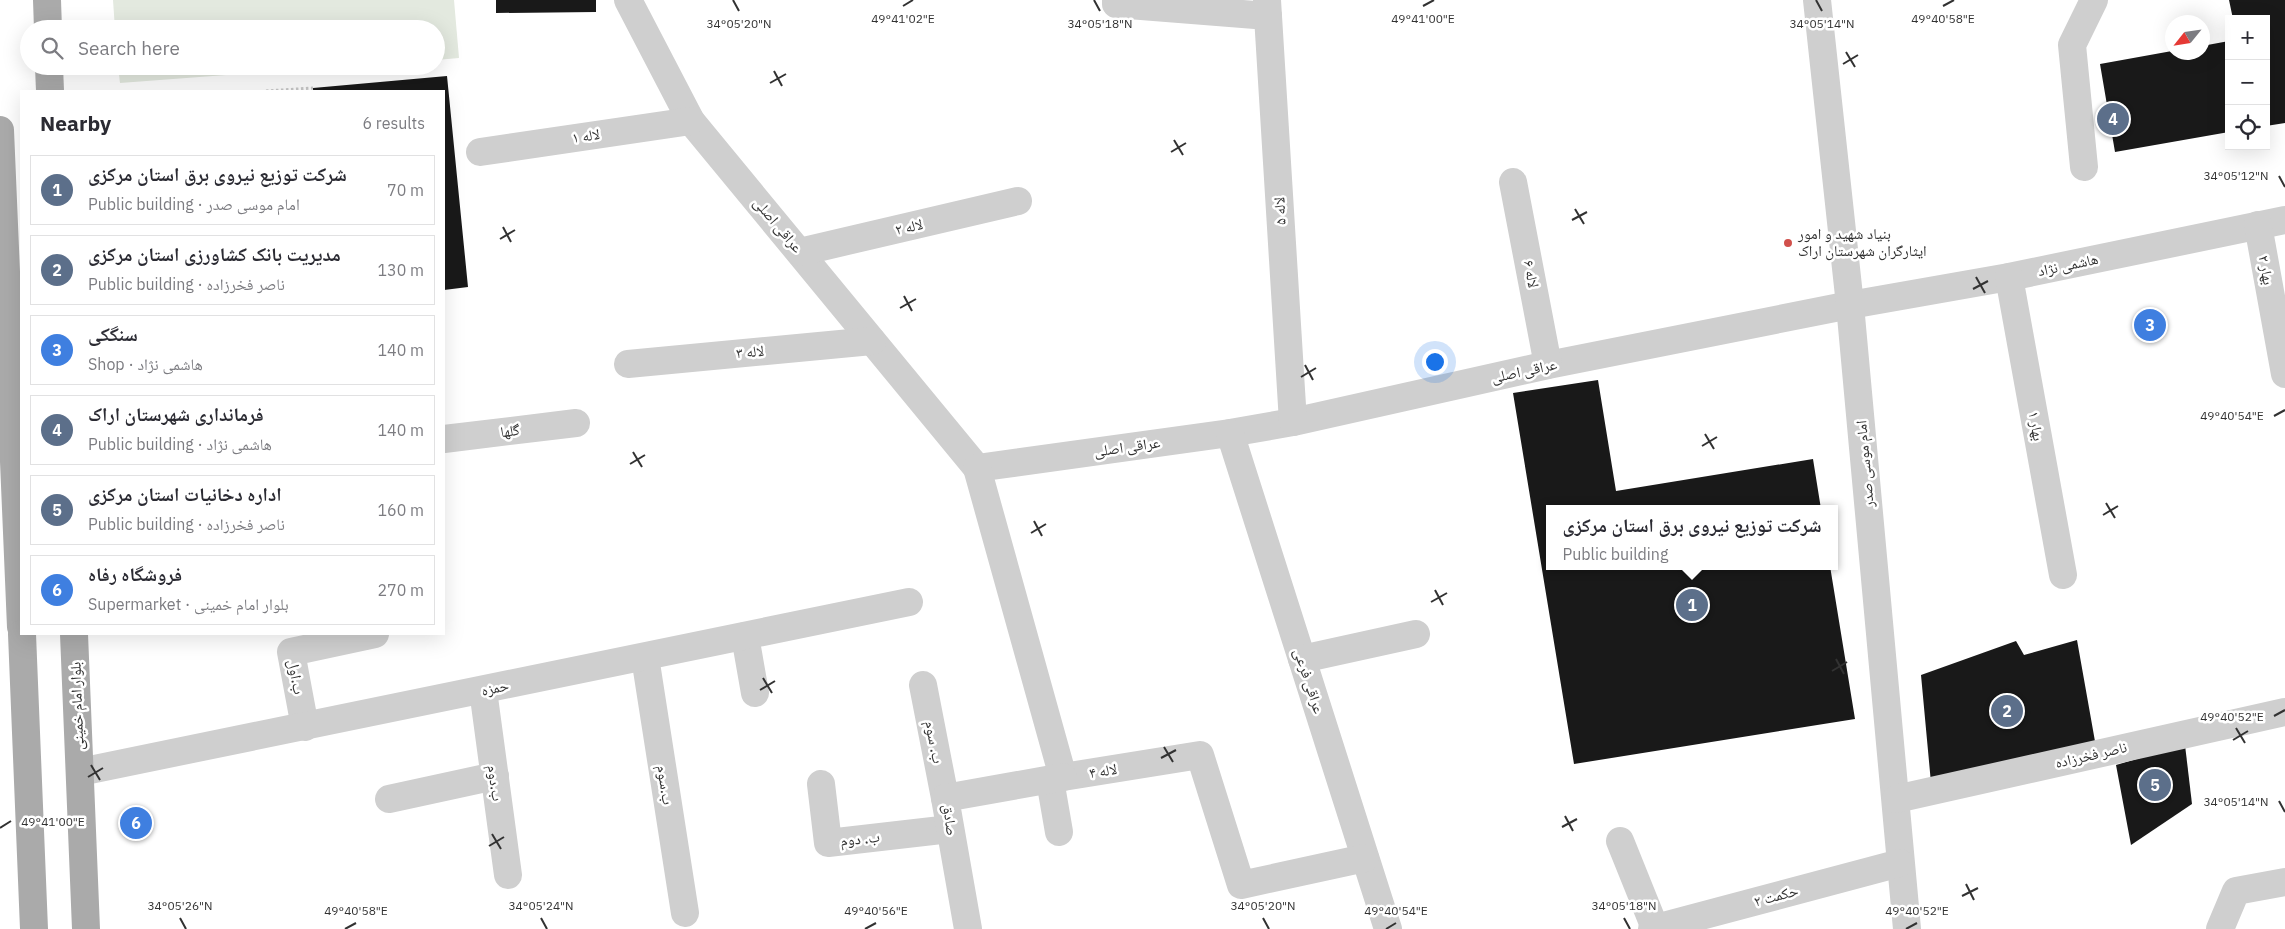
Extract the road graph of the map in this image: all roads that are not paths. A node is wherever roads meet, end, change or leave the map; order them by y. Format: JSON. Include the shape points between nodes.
{"nodes":[{"id":1,"x":47,"y":0,"type":"edge"},
{"id":2,"x":628,"y":0,"type":"edge"},
{"id":3,"x":1116,"y":0,"type":"edge"},
{"id":4,"x":1817,"y":0,"type":"edge"},
{"id":5,"x":2094,"y":0,"type":"edge"},
{"id":6,"x":1268,"y":8,"type":"edge"},
{"id":7,"x":48,"y":20,"type":"edge"},
{"id":8,"x":49,"y":75,"type":"edge"},
{"id":9,"x":50,"y":90,"type":"edge"},
{"id":10,"x":691,"y":121,"type":"junction"},
{"id":11,"x":0,"y":130,"type":"edge"},
{"id":12,"x":480,"y":152,"type":"dead end"},
{"id":13,"x":2084,"y":167,"type":"dead end"},
{"id":14,"x":1513,"y":182,"type":"dead end"},
{"id":15,"x":1018,"y":201,"type":"dead end"},
{"id":16,"x":2285,"y":220,"type":"edge"},
{"id":17,"x":2258,"y":225,"type":"junction"},
{"id":18,"x":800,"y":252,"type":"junction"},
{"id":19,"x":2009,"y":277,"type":"junction"},
{"id":20,"x":1850,"y":305,"type":"junction"},
{"id":21,"x":872,"y":341,"type":"junction"},
{"id":22,"x":628,"y":364,"type":"dead end"},
{"id":23,"x":1548,"y":365,"type":"junction"},
{"id":24,"x":2285,"y":374,"type":"edge"},
{"id":25,"x":1293,"y":422,"type":"junction"},
{"id":26,"x":576,"y":423,"type":"dead end"},
{"id":27,"x":1230,"y":433,"type":"junction"},
{"id":28,"x":445,"y":439,"type":"edge"},
{"id":29,"x":977,"y":468,"type":"junction"},
{"id":30,"x":12,"y":487,"type":"edge"},
{"id":31,"x":2063,"y":575,"type":"dead end"},
{"id":32,"x":909,"y":602,"type":"dead end"},
{"id":33,"x":20,"y":611,"type":"edge"},
{"id":34,"x":1416,"y":634,"type":"dead end"},
{"id":35,"x":22,"y":635,"type":"edge"},
{"id":36,"x":74,"y":635,"type":"edge"},
{"id":37,"x":370,"y":635,"type":"edge"},
{"id":38,"x":745,"y":636,"type":"junction"},
{"id":39,"x":645,"y":657,"type":"junction"},
{"id":40,"x":1302,"y":659,"type":"junction"},
{"id":41,"x":923,"y":685,"type":"dead end"},
{"id":42,"x":483,"y":690,"type":"junction"},
{"id":43,"x":755,"y":693,"type":"dead end"},
{"id":44,"x":2285,"y":712,"type":"edge"},
{"id":45,"x":305,"y":727,"type":"junction"},
{"id":46,"x":80,"y":772,"type":"junction"},
{"id":47,"x":495,"y":776,"type":"junction"},
{"id":48,"x":1057,"y":779,"type":"junction"},
{"id":49,"x":821,"y":784,"type":"dead end"},
{"id":50,"x":945,"y":798,"type":"junction"},
{"id":51,"x":389,"y":799,"type":"dead end"},
{"id":52,"x":1896,"y":799,"type":"junction"},
{"id":53,"x":950,"y":829,"type":"junction"},
{"id":54,"x":1059,"y":832,"type":"dead end"},
{"id":55,"x":1620,"y":841,"type":"dead end"},
{"id":56,"x":1365,"y":858,"type":"junction"},
{"id":57,"x":1900,"y":863,"type":"junction"},
{"id":58,"x":508,"y":876,"type":"dead end"},
{"id":59,"x":2285,"y":882,"type":"edge"},
{"id":60,"x":685,"y":913,"type":"dead end"},
{"id":61,"x":34,"y":929,"type":"edge"},
{"id":62,"x":86,"y":929,"type":"edge"},
{"id":63,"x":968,"y":929,"type":"edge"},
{"id":64,"x":1388,"y":929,"type":"edge"},
{"id":65,"x":1653,"y":929,"type":"edge"},
{"id":66,"x":1908,"y":929,"type":"edge"},
{"id":67,"x":2220,"y":929,"type":"edge"}],
"edges":[{"from":1,"to":7,"type":"main road"},
{"from":2,"to":10,"type":"street","name":"عراقی اصلی"},
{"from":3,"to":6,"type":"street","via":[[1116,4]]},
{"from":4,"to":20,"type":"street","name":"امام موسی صدر"},
{"from":5,"to":13,"type":"street","via":[[2072,45]]},
{"from":6,"to":25,"type":"street","name":"لاله ۵"},
{"from":8,"to":9,"type":"main road"},
{"from":10,"to":12,"type":"street","name":"لاله ۱"},
{"from":10,"to":18,"type":"street","name":"عراقی اصلی"},
{"from":11,"to":30,"type":"main road"},
{"from":14,"to":23,"type":"street","name":"لاله ۶"},
{"from":15,"to":18,"type":"street","name":"لاله ۲"},
{"from":16,"to":17,"type":"street","name":"هاشمی نژاد"},
{"from":17,"to":19,"type":"street","name":"هاشمی نژاد"},
{"from":17,"to":24,"type":"street","name":"بهار ۲"},
{"from":18,"to":21,"type":"street","name":"عراقی اصلی"},
{"from":19,"to":20,"type":"street","name":"هاشمی نژاد"},
{"from":19,"to":31,"type":"street","name":"بهار ۱"},
{"from":20,"to":23,"type":"street","name":"عراقی اصلی"},
{"from":20,"to":52,"type":"street","name":"امام موسی صدر"},
{"from":21,"to":22,"type":"street","name":"لاله ۳"},
{"from":21,"to":29,"type":"street","name":"عراقی اصلی"},
{"from":23,"to":25,"type":"street","name":"عراقی اصلی"},
{"from":25,"to":27,"type":"street","name":"عراقی اصلی"},
{"from":26,"to":28,"type":"street","name":"گلها"},
{"from":27,"to":29,"type":"street","name":"عراقی اصلی"},
{"from":27,"to":40,"type":"street","name":"عراقی فرعی"},
{"from":29,"to":48,"type":"street"},
{"from":30,"to":33,"type":"main road"},
{"from":32,"to":38,"type":"street","name":"حمزه"},
{"from":34,"to":40,"type":"street"},
{"from":35,"to":61,"type":"main road"},
{"from":36,"to":46,"type":"main road","name":"بلوار امام خمینی"},
{"from":37,"to":45,"type":"street","name":"ب.اول","via":[[291,652]]},
{"from":38,"to":39,"type":"street","name":"حمزه"},
{"from":38,"to":43,"type":"street"},
{"from":39,"to":42,"type":"street","name":"حمزه"},
{"from":39,"to":60,"type":"street","name":"ب.سوم"},
{"from":40,"to":56,"type":"street","name":"عراقی فرعی"},
{"from":41,"to":50,"type":"street","name":"ب. سوم"},
{"from":42,"to":45,"type":"street","name":"حمزه"},
{"from":42,"to":47,"type":"street","name":"ب.دوم"},
{"from":44,"to":52,"type":"street","name":"ناصر فخرزاده"},
{"from":45,"to":46,"type":"street","name":"حمزه"},
{"from":46,"to":62,"type":"main road","name":"بلوار امام خمینی"},
{"from":47,"to":51,"type":"street"},
{"from":47,"to":58,"type":"street","name":"ب.دوم"},
{"from":48,"to":50,"type":"street","name":"صادق"},
{"from":48,"to":54,"type":"street"},
{"from":48,"to":56,"type":"street","name":"لاله ۴","via":[[1200,755],[1241,885]]},
{"from":49,"to":53,"type":"street","name":"ب. دوم","via":[[828,843]]},
{"from":50,"to":53,"type":"street","name":"صادق"},
{"from":52,"to":57,"type":"street","name":"امام موسی صدر"},
{"from":53,"to":63,"type":"street","name":"صادق"},
{"from":55,"to":65,"type":"street"},
{"from":56,"to":64,"type":"street","name":"عراقی فرعی"},
{"from":57,"to":65,"type":"street","name":"حکمت ۲"},
{"from":57,"to":66,"type":"street","name":"امام موسی صدر"},
{"from":59,"to":67,"type":"street","via":[[2236,891]]}]}
